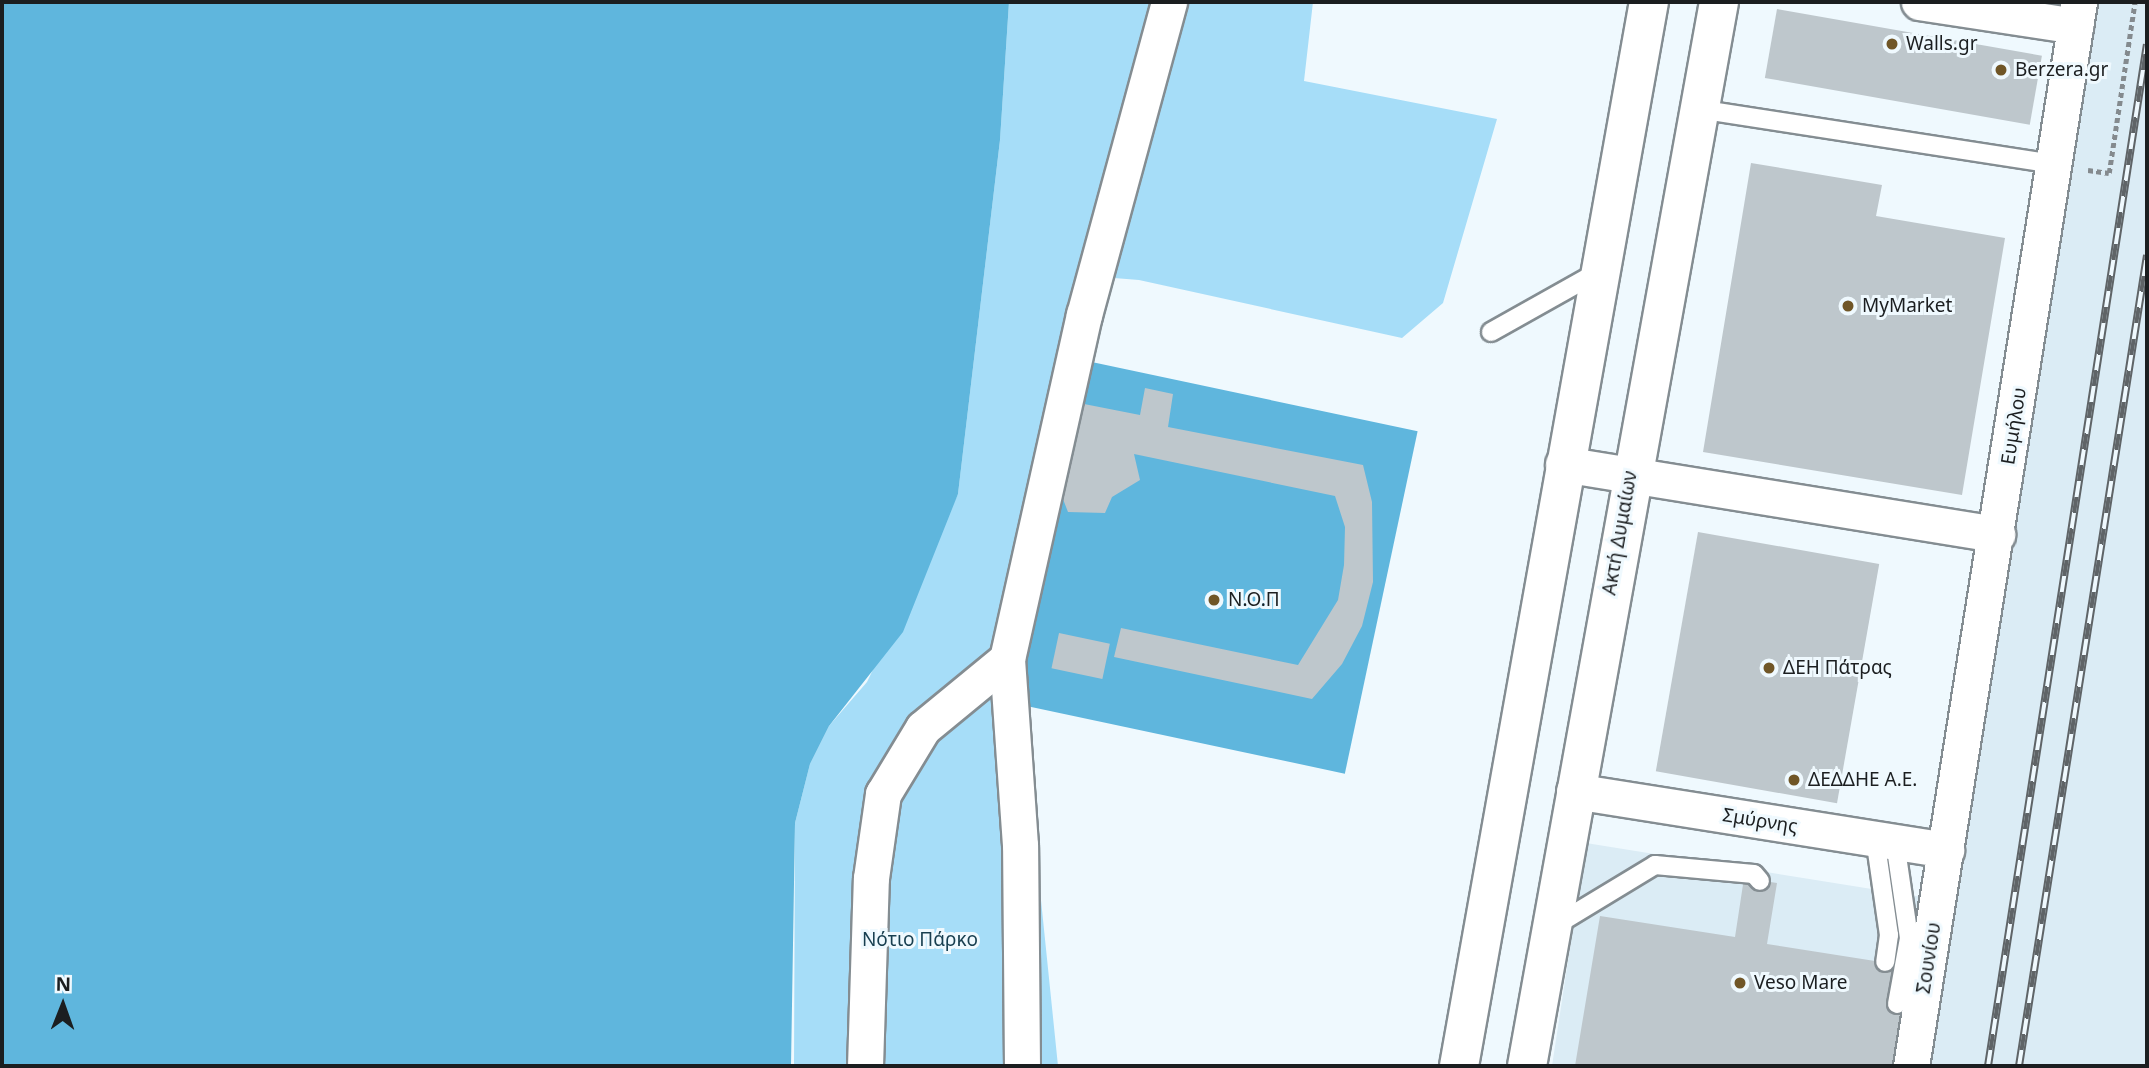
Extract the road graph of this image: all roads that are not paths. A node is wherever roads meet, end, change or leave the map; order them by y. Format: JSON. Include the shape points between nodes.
{"nodes":[{"id":1,"x":1169,"y":2,"type":"edge"},
{"id":2,"x":1648,"y":2,"type":"edge"},
{"id":3,"x":1719,"y":2,"type":"edge"},
{"id":4,"x":1919,"y":2,"type":"edge"},
{"id":5,"x":2077,"y":14,"type":"edge"},
{"id":6,"x":1699,"y":109,"type":"junction"},
{"id":7,"x":2054,"y":164,"type":"junction"},
{"id":8,"x":1598,"y":272,"type":"junction"},
{"id":9,"x":1491,"y":332,"type":"dead end"},
{"id":10,"x":1563,"y":464,"type":"junction"},
{"id":11,"x":1630,"y":474,"type":"junction"},
{"id":12,"x":1997,"y":534,"type":"junction"},
{"id":13,"x":1007,"y":660,"type":"junction"},
{"id":14,"x":1574,"y":791,"type":"junction"},
{"id":15,"x":1885,"y":840,"type":"junction"},
{"id":16,"x":1946,"y":850,"type":"junction"},
{"id":17,"x":1760,"y":881,"type":"dead end"},
{"id":18,"x":1550,"y":929,"type":"junction"},
{"id":19,"x":1885,"y":962,"type":"dead end"},
{"id":20,"x":1897,"y":1004,"type":"dead end"},
{"id":21,"x":865,"y":1066,"type":"edge"},
{"id":22,"x":1022,"y":1066,"type":"edge"},
{"id":23,"x":1459,"y":1066,"type":"edge"},
{"id":24,"x":1527,"y":1066,"type":"edge"},
{"id":25,"x":1911,"y":1066,"type":"edge"}],
"edges":[{"from":1,"to":13,"type":"street","via":[[1084,315]]},
{"from":2,"to":8,"type":"main road"},
{"from":3,"to":6,"type":"main road","name":"Ακτή Δυμαίων"},
{"from":4,"to":5,"type":"street"},
{"from":5,"to":7,"type":"street","name":"Ευμήλου"},
{"from":6,"to":7,"type":"lane"},
{"from":6,"to":11,"type":"main road","name":"Ακτή Δυμαίων"},
{"from":7,"to":12,"type":"street","name":"Ευμήλου"},
{"from":8,"to":9,"type":"lane"},
{"from":8,"to":10,"type":"main road"},
{"from":10,"to":11,"type":"street"},
{"from":10,"to":23,"type":"main road"},
{"from":11,"to":12,"type":"street"},
{"from":11,"to":14,"type":"main road","name":"Ακτή Δυμαίων"},
{"from":12,"to":16,"type":"street","name":"Ευμήλου"},
{"from":13,"to":21,"type":"street","via":[[923,728],[883,794],[871,878]]},
{"from":13,"to":22,"type":"street","via":[[1020,845]]},
{"from":14,"to":15,"type":"street","name":"Σμύρνης"},
{"from":14,"to":18,"type":"main road","name":"Ακτή Δυμαίων"},
{"from":15,"to":16,"type":"street","name":"Σμύρνης"},
{"from":15,"to":19,"type":"lane","via":[[1889,935]]},
{"from":15,"to":20,"type":"lane","via":[[1909,938]]},
{"from":16,"to":25,"type":"street","name":"Σουνίου"},
{"from":17,"to":18,"type":"lane","via":[[1754,874],[1655,865]]},
{"from":18,"to":24,"type":"main road","name":"Ακτή Δυμαίων"}]}
